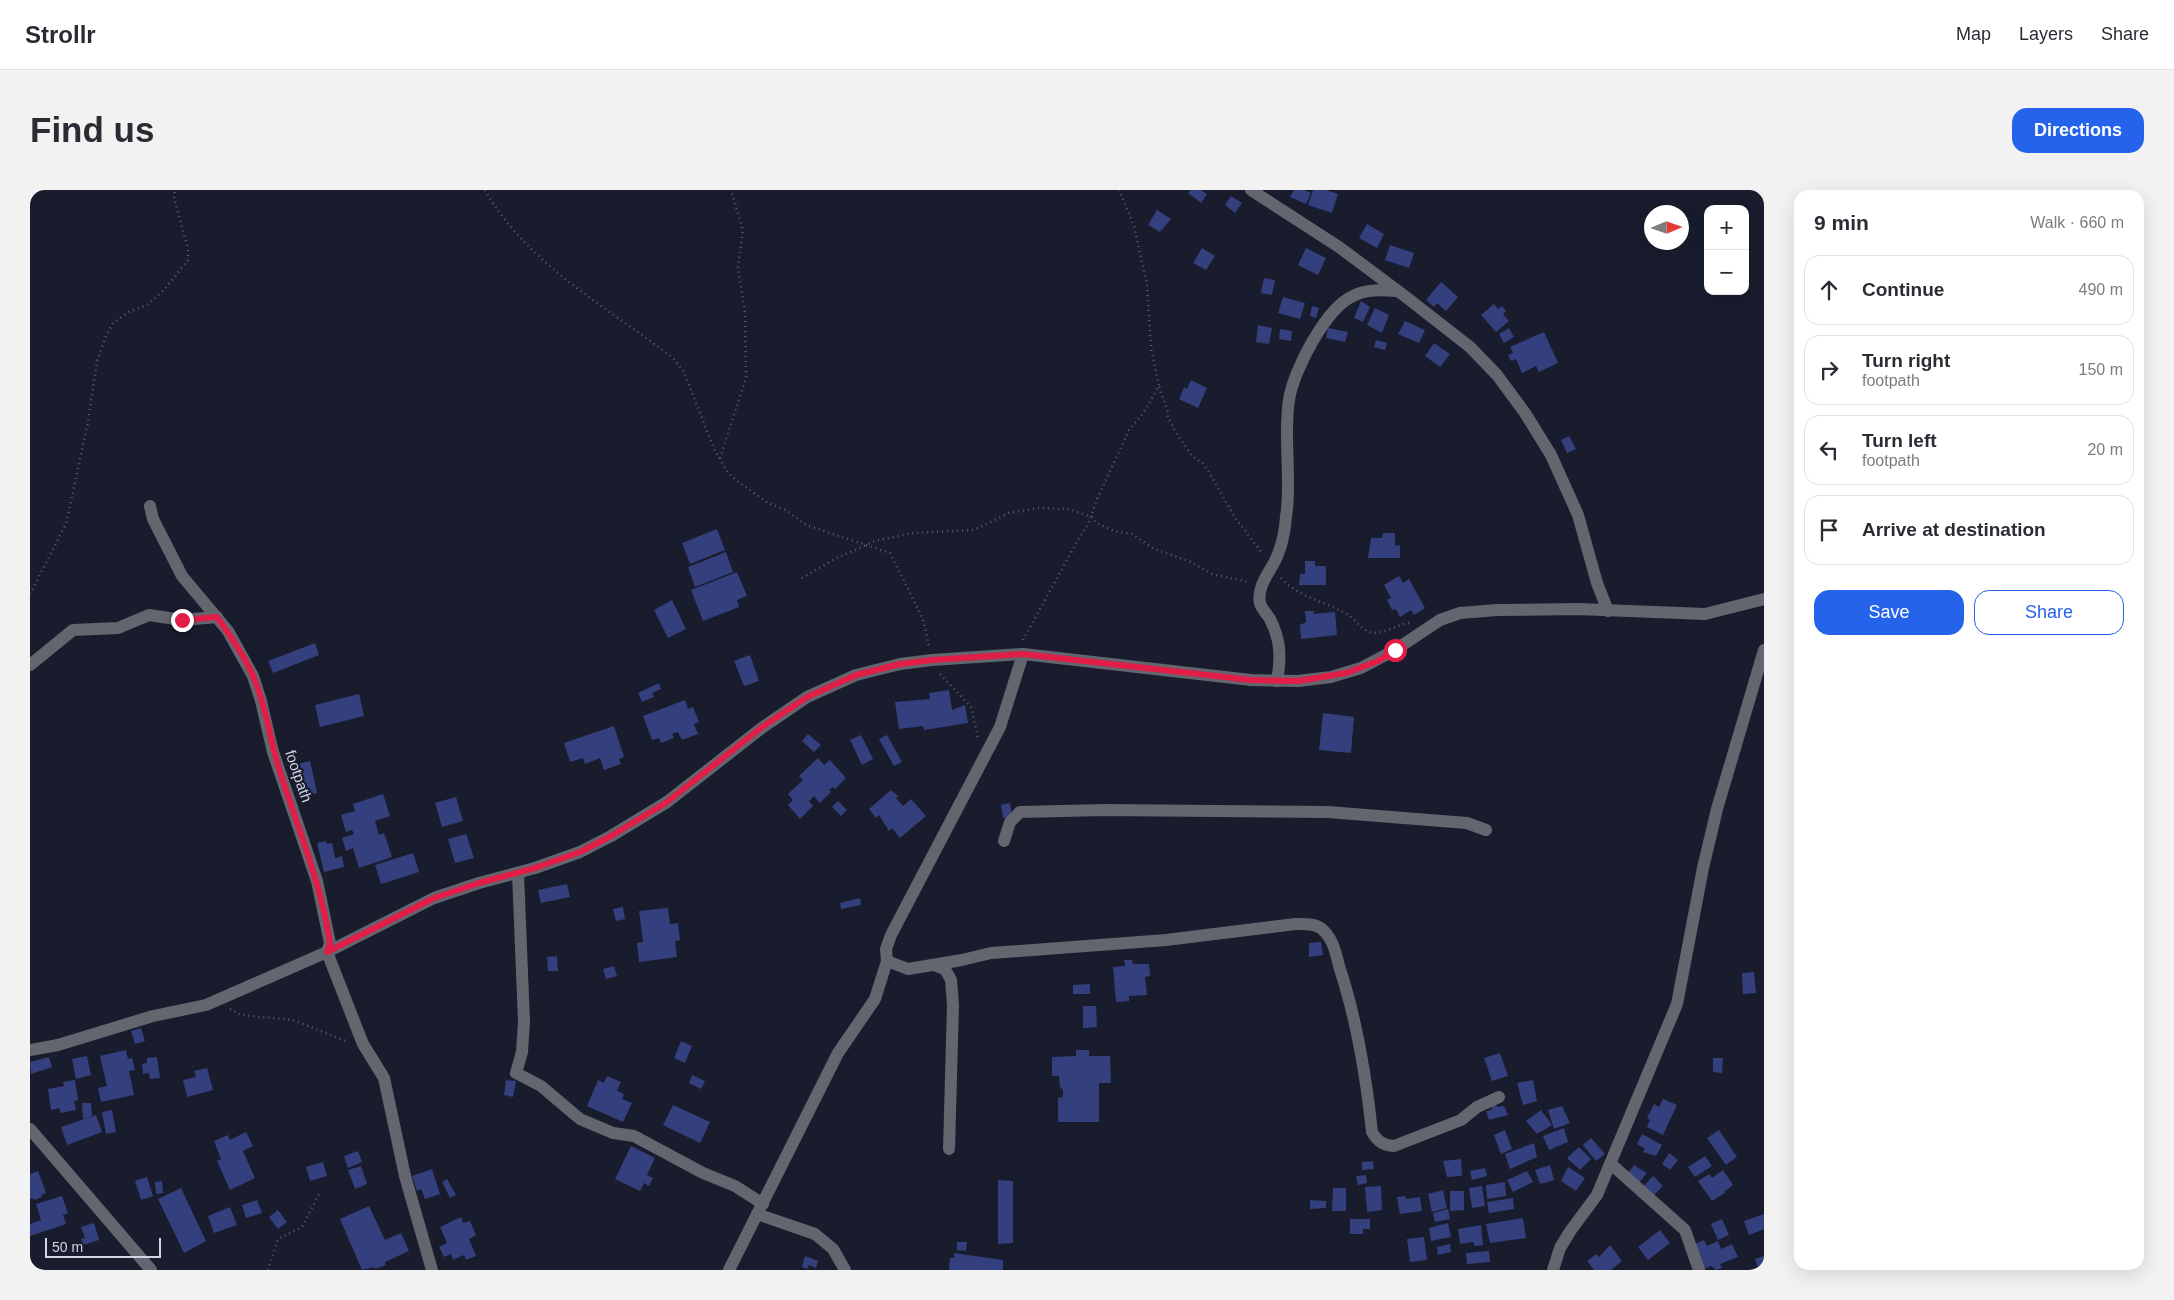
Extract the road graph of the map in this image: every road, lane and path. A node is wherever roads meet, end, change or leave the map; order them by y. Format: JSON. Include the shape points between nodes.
{"nodes":[{"id":1,"x":175,"y":190,"type":"edge"},
{"id":2,"x":485,"y":190,"type":"edge"},
{"id":3,"x":731,"y":190,"type":"edge"},
{"id":4,"x":1119,"y":190,"type":"edge"},
{"id":5,"x":1251,"y":190,"type":"edge"},
{"id":6,"x":1397,"y":290,"type":"junction"},
{"id":7,"x":720,"y":458,"type":"junction"},
{"id":8,"x":150,"y":506,"type":"dead end"},
{"id":9,"x":1092,"y":517,"type":"junction"},
{"id":10,"x":868,"y":545,"type":"junction"},
{"id":11,"x":802,"y":578,"type":"dead end"},
{"id":12,"x":1262,"y":585,"type":"junction"},
{"id":13,"x":30,"y":594,"type":"edge"},
{"id":14,"x":1764,"y":599,"type":"edge"},
{"id":15,"x":1608,"y":611,"type":"junction"},
{"id":16,"x":217,"y":617,"type":"junction"},
{"id":17,"x":1764,"y":650,"type":"edge"},
{"id":18,"x":1016,"y":654,"type":"junction"},
{"id":19,"x":932,"y":660,"type":"junction"},
{"id":20,"x":30,"y":665,"type":"edge"},
{"id":21,"x":1277,"y":681,"type":"junction"},
{"id":22,"x":985,"y":758,"type":"junction"},
{"id":23,"x":1486,"y":830,"type":"dead end"},
{"id":24,"x":1004,"y":841,"type":"dead end"},
{"id":25,"x":518,"y":873,"type":"junction"},
{"id":26,"x":327,"y":952,"type":"junction"},
{"id":27,"x":887,"y":961,"type":"junction"},
{"id":28,"x":934,"y":965,"type":"junction"},
{"id":29,"x":224,"y":997,"type":"junction"},
{"id":30,"x":30,"y":1050,"type":"edge"},
{"id":31,"x":368,"y":1051,"type":"junction"},
{"id":32,"x":1499,"y":1097,"type":"dead end"},
{"id":33,"x":30,"y":1129,"type":"edge"},
{"id":34,"x":949,"y":1149,"type":"dead end"},
{"id":35,"x":1611,"y":1164,"type":"junction"},
{"id":36,"x":319,"y":1194,"type":"dead end"},
{"id":37,"x":760,"y":1209,"type":"junction"},
{"id":38,"x":151,"y":1270,"type":"edge"},
{"id":39,"x":268,"y":1270,"type":"edge"},
{"id":40,"x":432,"y":1270,"type":"edge"},
{"id":41,"x":728,"y":1270,"type":"edge"},
{"id":42,"x":845,"y":1270,"type":"edge"},
{"id":43,"x":1553,"y":1270,"type":"edge"},
{"id":44,"x":1699,"y":1270,"type":"edge"}],
"edges":[{"from":1,"to":13,"type":"path","via":[[188,260],[164,290],[147,305],[113,323],[106,336],[97,362],[66,524]]},
{"from":2,"to":7,"type":"path","via":[[511,230],[550,265],[673,358],[684,372],[710,442]]},
{"from":3,"to":7,"type":"path","via":[[743,230],[738,267],[745,313],[746,378]]},
{"from":4,"to":9,"type":"path","via":[[1134,226],[1146,277],[1151,348],[1159,386],[1129,430]]},
{"from":5,"to":6,"type":"street","via":[[1339,247]]},
{"from":6,"to":12,"type":"street","via":[[1373,290],[1353,296],[1335,307],[1297,376],[1288,411],[1289,493],[1286,517],[1278,556]]},
{"from":6,"to":15,"type":"street","via":[[1470,347],[1497,375],[1525,413],[1551,456],[1578,515]]},
{"from":7,"to":10,"type":"path","via":[[728,473],[768,503],[786,510],[806,525]]},
{"from":8,"to":16,"type":"street","name":"footpath","via":[[153,519],[182,576]]},
{"from":9,"to":10,"type":"path","via":[[1068,509],[1039,508],[1009,513],[974,530],[912,533]]},
{"from":9,"to":12,"type":"path","via":[[1096,523],[1132,534],[1154,549],[1212,574]]},
{"from":9,"to":18,"type":"path"},
{"from":10,"to":11,"type":"path"},
{"from":10,"to":19,"type":"path","via":[[890,553],[923,619]]},
{"from":12,"to":21,"type":"street","via":[[1260,603],[1277,634],[1280,649]]},
{"from":14,"to":15,"type":"street","via":[[1705,614]]},
{"from":15,"to":21,"type":"street","via":[[1460,613],[1440,620],[1361,668],[1316,680]]},
{"from":16,"to":20,"type":"street","via":[[182,620],[149,615],[118,628],[73,630]]},
{"from":16,"to":26,"type":"street","name":"footpath","via":[[253,676],[273,752],[322,897],[330,943]]},
{"from":17,"to":35,"type":"street","via":[[1715,817],[1677,1004]]},
{"from":18,"to":19,"type":"street"},
{"from":18,"to":21,"type":"street"},
{"from":18,"to":22,"type":"street","via":[[1006,711]]},
{"from":19,"to":22,"type":"path","via":[[940,674],[971,707]]},
{"from":19,"to":25,"type":"street","via":[[856,675],[814,693],[762,727],[667,802],[580,852]]},
{"from":22,"to":27,"type":"street","via":[[891,935],[886,949]]},
{"from":23,"to":24,"type":"street","via":[[1467,822],[1328,812],[1104,810],[1020,812],[1010,822]]},
{"from":25,"to":26,"type":"street","via":[[434,898]]},
{"from":25,"to":37,"type":"street","via":[[524,1022],[522,1052],[516,1073],[541,1086],[580,1118],[613,1133],[634,1136],[703,1173],[735,1186]]},
{"from":26,"to":29,"type":"street"},
{"from":26,"to":31,"type":"street"},
{"from":27,"to":28,"type":"street","via":[[908,969]]},
{"from":27,"to":37,"type":"street","via":[[875,999],[838,1053]]},
{"from":28,"to":32,"type":"street","via":[[991,953],[1166,940],[1311,924],[1323,929],[1331,940],[1346,986],[1361,1050],[1372,1132],[1377,1140],[1394,1146],[1461,1120],[1477,1107]]},
{"from":28,"to":34,"type":"street","via":[[945,969],[951,980]]},
{"from":29,"to":30,"type":"street","via":[[189,1010],[153,1016]]},
{"from":29,"to":31,"type":"path","via":[[226,1007],[241,1015],[293,1020]]},
{"from":31,"to":40,"type":"street","via":[[387,1088],[405,1176]]},
{"from":33,"to":38,"type":"street"},
{"from":35,"to":43,"type":"street","via":[[1598,1195],[1560,1248]]},
{"from":35,"to":44,"type":"street","via":[[1685,1230]]},
{"from":36,"to":39,"type":"path","via":[[302,1227],[278,1239]]},
{"from":37,"to":41,"type":"street"},
{"from":37,"to":42,"type":"street","via":[[815,1234],[832,1249]]}]}
